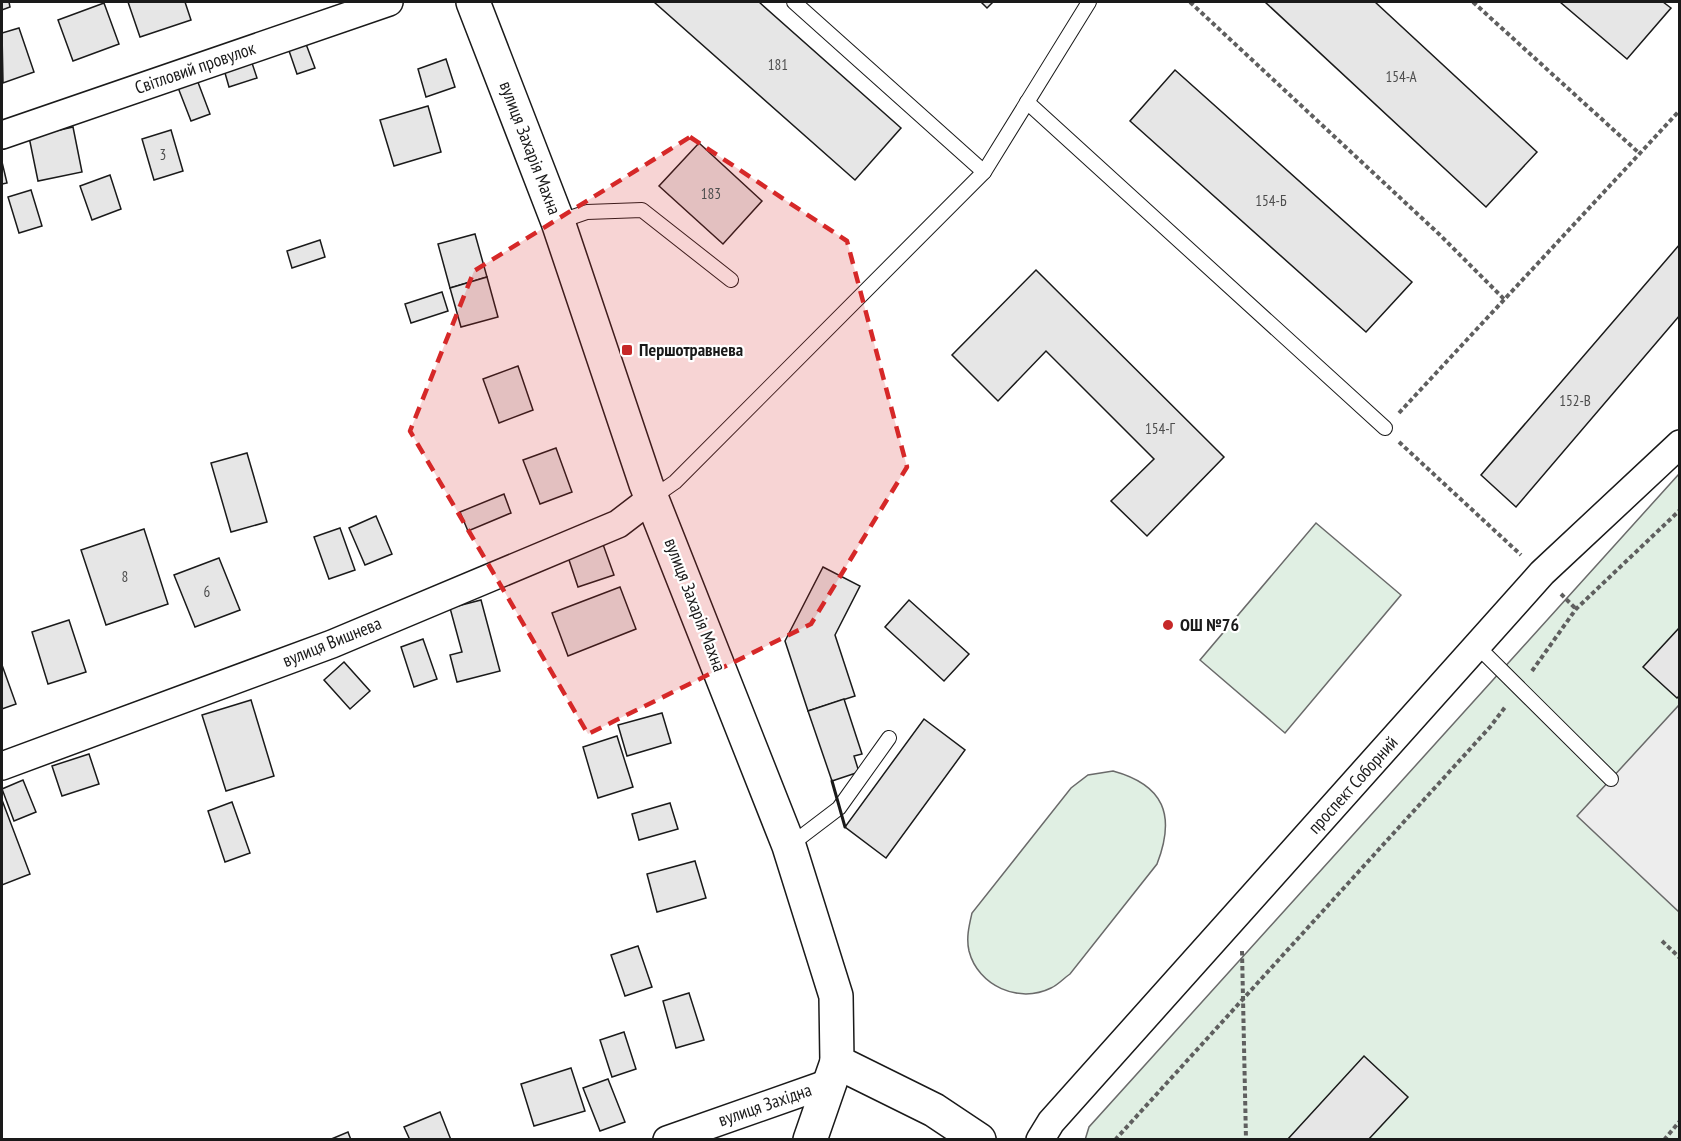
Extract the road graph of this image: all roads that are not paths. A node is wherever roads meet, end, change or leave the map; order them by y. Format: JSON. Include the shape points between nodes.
{"nodes":[{"id":1,"x":389,"y":2,"type":"edge"},
{"id":2,"x":473,"y":2,"type":"edge"},
{"id":3,"x":795,"y":2,"type":"edge"},
{"id":4,"x":1089,"y":2,"type":"edge"},
{"id":5,"x":1027,"y":102,"type":"junction"},
{"id":6,"x":2,"y":135,"type":"edge"},
{"id":7,"x":984,"y":172,"type":"junction"},
{"id":8,"x":558,"y":222,"type":"junction"},
{"id":9,"x":731,"y":280,"type":"dead end"},
{"id":10,"x":1385,"y":428,"type":"road end"},
{"id":11,"x":1680,"y":444,"type":"edge"},
{"id":12,"x":652,"y":498,"type":"junction"},
{"id":13,"x":1477,"y":646,"type":"junction"},
{"id":14,"x":889,"y":738,"type":"dead end"},
{"id":15,"x":2,"y":766,"type":"edge"},
{"id":16,"x":1611,"y":779,"type":"dead end"},
{"id":17,"x":789,"y":846,"type":"junction"},
{"id":18,"x":833,"y":1072,"type":"junction"},
{"id":19,"x":667,"y":1140,"type":"edge"},
{"id":20,"x":810,"y":1140,"type":"edge"},
{"id":21,"x":979,"y":1140,"type":"edge"},
{"id":22,"x":1040,"y":1140,"type":"edge"}],
"edges":[{"from":1,"to":6,"type":"street","name":"Світловий провулок"},
{"from":2,"to":8,"type":"street","name":"вулиця Захарія Махна"},
{"from":3,"to":7,"type":"lane"},
{"from":4,"to":5,"type":"lane"},
{"from":5,"to":7,"type":"lane"},
{"from":5,"to":10,"type":"lane"},
{"from":7,"to":12,"type":"lane","via":[[675,482]]},
{"from":8,"to":9,"type":"lane","via":[[587,213],[642,210]]},
{"from":8,"to":12,"type":"street","name":"вулиця Захарія Махна"},
{"from":11,"to":13,"type":"street","name":"проспект Соборний","via":[[1542,573]]},
{"from":12,"to":15,"type":"street","name":"вулиця Вишнева","via":[[618,524],[332,644]]},
{"from":12,"to":17,"type":"street","name":"вулиця Захарія Махна"},
{"from":13,"to":16,"type":"lane"},
{"from":13,"to":22,"type":"street","name":"проспект Соборний","via":[[1051,1122]]},
{"from":14,"to":17,"type":"lane","via":[[839,808]]},
{"from":17,"to":18,"type":"street","name":"вулиця Захарія Махна","via":[[836,996]]},
{"from":18,"to":19,"type":"street","name":"вулиця Західна"},
{"from":18,"to":20,"type":"street","name":"вулиця Захарія Махна"},
{"from":18,"to":21,"type":"street","via":[[934,1110]]}]}
